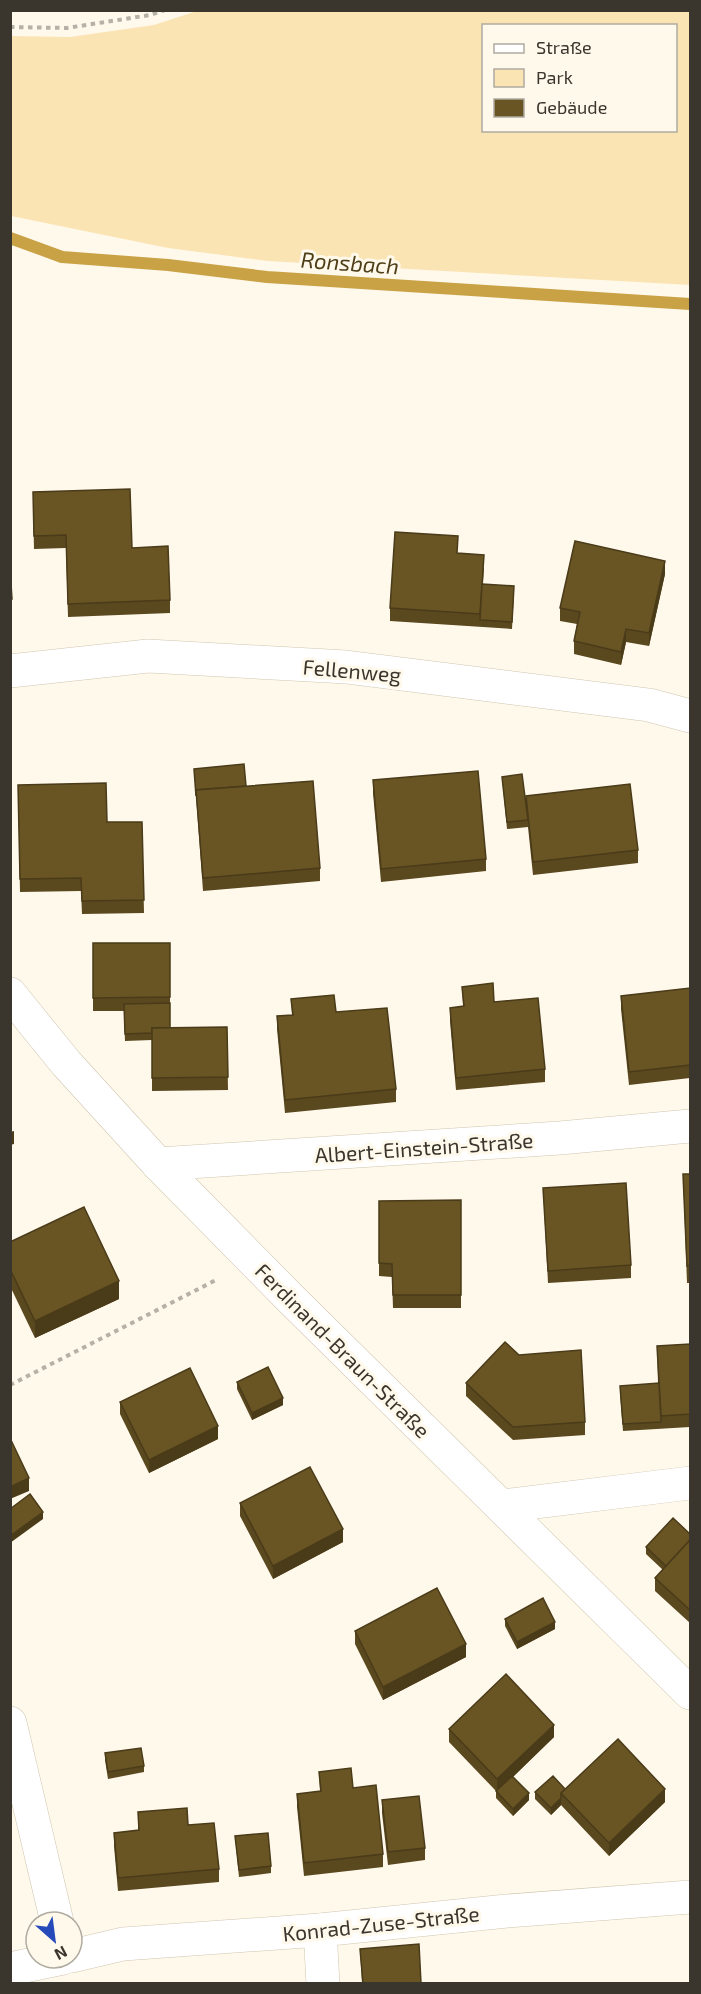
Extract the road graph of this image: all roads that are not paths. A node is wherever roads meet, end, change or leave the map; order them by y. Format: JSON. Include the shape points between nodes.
{"nodes":[{"id":1,"x":10,"y":671,"type":"edge"},
{"id":2,"x":690,"y":716,"type":"edge"},
{"id":3,"x":10,"y":994,"type":"edge"},
{"id":4,"x":690,"y":1126,"type":"edge"},
{"id":5,"x":158,"y":1164,"type":"junction"},
{"id":6,"x":690,"y":1483,"type":"edge"},
{"id":7,"x":502,"y":1506,"type":"junction"},
{"id":8,"x":690,"y":1693,"type":"edge"},
{"id":9,"x":10,"y":1723,"type":"edge"},
{"id":10,"x":690,"y":1897,"type":"edge"},
{"id":11,"x":54,"y":1910,"type":"edge"},
{"id":12,"x":320,"y":1930,"type":"junction"},
{"id":13,"x":84,"y":1953,"type":"edge"},
{"id":14,"x":323,"y":1983,"type":"edge"}],
"edges":[{"from":1,"to":2,"type":"street","name":"Fellenweg","via":[[148,656],[346,667],[649,705]]},
{"from":3,"to":5,"type":"street","name":"Ferdinand-Braun-Straße","via":[[66,1063]]},
{"from":4,"to":5,"type":"street","name":"Albert-Einstein-Straße"},
{"from":5,"to":7,"type":"street","name":"Ferdinand-Braun-Straße"},
{"from":6,"to":7,"type":"street"},
{"from":7,"to":8,"type":"street","name":"Ferdinand-Braun-Straße"},
{"from":9,"to":11,"type":"street"},
{"from":10,"to":12,"type":"street","name":"Konrad-Zuse-Straße"},
{"from":12,"to":13,"type":"street","name":"Konrad-Zuse-Straße","via":[[123,1944]]},
{"from":12,"to":14,"type":"street"}]}
